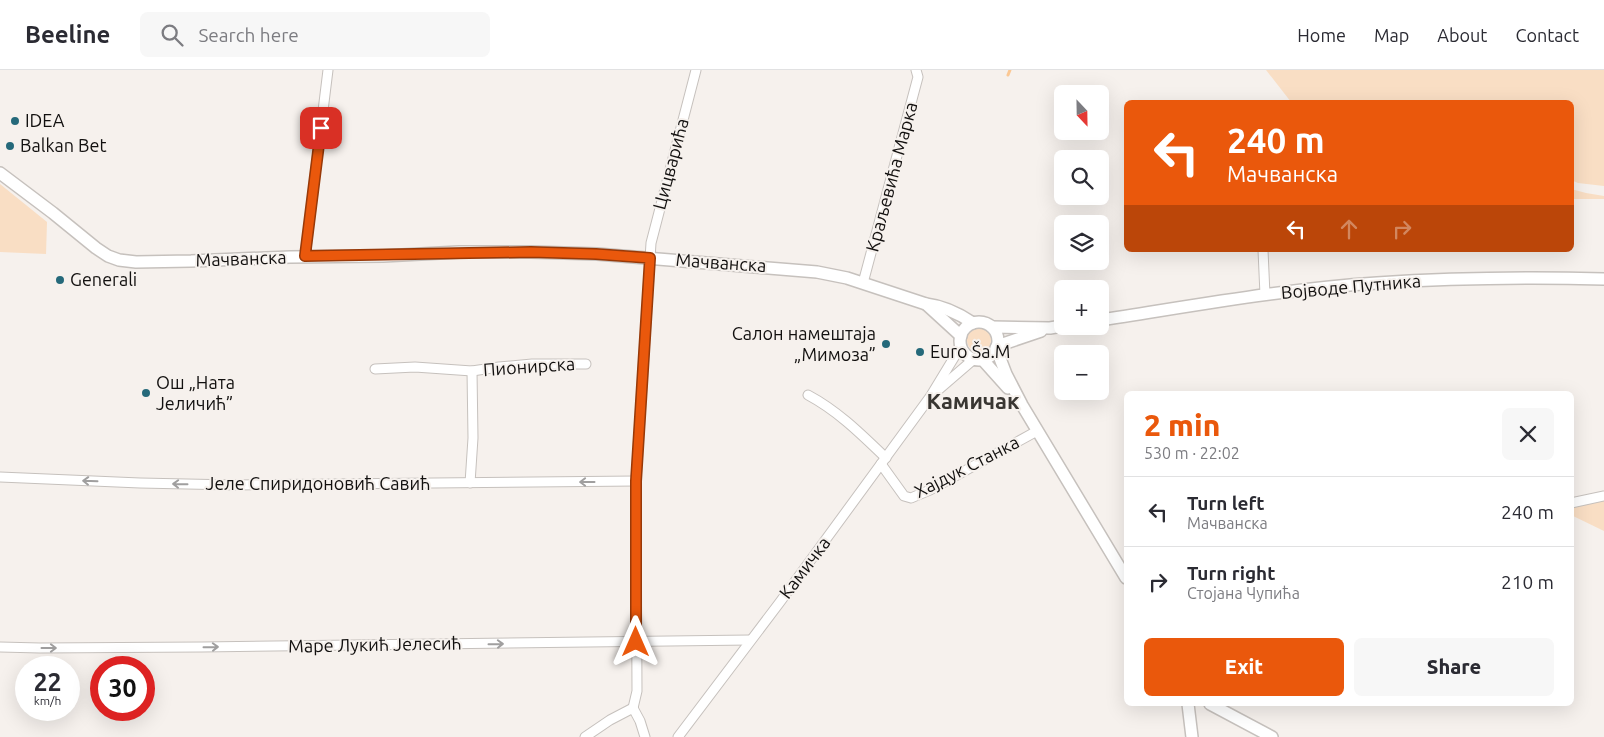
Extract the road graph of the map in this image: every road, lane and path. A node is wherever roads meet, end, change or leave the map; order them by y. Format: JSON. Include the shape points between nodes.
{"nodes":[{"id":1,"x":328,"y":70,"type":"edge"},
{"id":2,"x":696,"y":70,"type":"edge"},
{"id":3,"x":916,"y":70,"type":"edge"},
{"id":4,"x":0,"y":173,"type":"edge"},
{"id":5,"x":1263,"y":252,"type":"edge"},
{"id":6,"x":305,"y":256,"type":"junction"},
{"id":7,"x":650,"y":258,"type":"junction"},
{"id":8,"x":1604,"y":279,"type":"edge"},
{"id":9,"x":863,"y":283,"type":"junction"},
{"id":10,"x":1264,"y":295,"type":"junction"},
{"id":11,"x":926,"y":304,"type":"junction"},
{"id":12,"x":1109,"y":319,"type":"edge"},
{"id":13,"x":973,"y":323,"type":"junction"},
{"id":14,"x":992,"y":327,"type":"junction"},
{"id":15,"x":1054,"y":327,"type":"edge"},
{"id":16,"x":1050,"y":328,"type":"junction"},
{"id":17,"x":961,"y":341,"type":"junction"},
{"id":18,"x":997,"y":347,"type":"junction"},
{"id":19,"x":978,"y":359,"type":"junction"},
{"id":20,"x":586,"y":364,"type":"dead end"},
{"id":21,"x":375,"y":368,"type":"dead end"},
{"id":22,"x":472,"y":371,"type":"junction"},
{"id":23,"x":808,"y":395,"type":"dead end"},
{"id":24,"x":930,"y":397,"type":"junction"},
{"id":25,"x":1022,"y":405,"type":"junction"},
{"id":26,"x":1037,"y":431,"type":"junction"},
{"id":27,"x":883,"y":461,"type":"junction"},
{"id":28,"x":0,"y":478,"type":"edge"},
{"id":29,"x":636,"y":481,"type":"junction"},
{"id":30,"x":470,"y":483,"type":"junction"},
{"id":31,"x":1604,"y":496,"type":"edge"},
{"id":32,"x":1574,"y":502,"type":"edge"},
{"id":33,"x":1124,"y":575,"type":"edge"},
{"id":34,"x":750,"y":640,"type":"junction"},
{"id":35,"x":636,"y":642,"type":"junction"},
{"id":36,"x":0,"y":646,"type":"edge"},
{"id":37,"x":1188,"y":706,"type":"edge"},
{"id":38,"x":1214,"y":706,"type":"edge"},
{"id":39,"x":633,"y":708,"type":"junction"},
{"id":40,"x":585,"y":737,"type":"edge"},
{"id":41,"x":645,"y":737,"type":"edge"},
{"id":42,"x":678,"y":737,"type":"edge"},
{"id":43,"x":1192,"y":737,"type":"edge"},
{"id":44,"x":1272,"y":737,"type":"edge"}],
"edges":[{"from":1,"to":6,"type":"street"},
{"from":2,"to":7,"type":"street","name":"Цицварића","via":[[651,243]]},
{"from":3,"to":9,"type":"street","name":"Краљевића Марка","via":[[918,77]]},
{"from":4,"to":6,"type":"main road","name":"Мачванска","via":[[96,248],[119,260],[191,261]]},
{"from":5,"to":10,"type":"street"},
{"from":6,"to":7,"type":"main road","name":"Мачванска","via":[[531,252]]},
{"from":7,"to":9,"type":"main road","name":"Мачванска","via":[[808,271]]},
{"from":7,"to":29,"type":"street","name":"Цицварића"},
{"from":8,"to":10,"type":"main road","name":"Војводе Путника","via":[[1531,277],[1377,283]]},
{"from":9,"to":11,"type":"main road","name":"Мачванска"},
{"from":10,"to":12,"type":"main road","name":"Војводе Путника"},
{"from":11,"to":13,"type":"main road","name":"Мачванска","via":[[949,310]]},
{"from":11,"to":17,"type":"main road","name":"Мачванска"},
{"from":13,"to":14,"type":"main road","via":[[982,322]]},
{"from":13,"to":17,"type":"main road","via":[[965,328]]},
{"from":14,"to":16,"type":"main road"},
{"from":14,"to":18,"type":"main road","via":[[998,336]]},
{"from":15,"to":16,"type":"main road"},
{"from":16,"to":18,"type":"main road"},
{"from":17,"to":19,"type":"main road","via":[[966,354]]},
{"from":17,"to":24,"type":"street","name":"Камичка"},
{"from":18,"to":19,"type":"main road","via":[[990,356]]},
{"from":18,"to":25,"type":"main road","name":"Хајдук Станка"},
{"from":19,"to":24,"type":"street","name":"Камичка"},
{"from":19,"to":25,"type":"main road","name":"Хајдук Станка"},
{"from":20,"to":22,"type":"street","name":"Пионирска","via":[[532,364]]},
{"from":21,"to":22,"type":"street","name":"Пионирска"},
{"from":22,"to":30,"type":"street","name":"Пионирска"},
{"from":23,"to":27,"type":"street","name":"Хајдук Станка","via":[[841,416]]},
{"from":24,"to":27,"type":"street","name":"Камичка"},
{"from":25,"to":26,"type":"main road","name":"Хајдук Станка"},
{"from":26,"to":27,"type":"street","name":"Хајдук Станка","via":[[911,498],[904,496]]},
{"from":26,"to":33,"type":"main road","name":"Хајдук Станка"},
{"from":27,"to":34,"type":"street","name":"Камичка"},
{"from":30,"to":28,"type":"street","name":"Јеле Спиридоновић Савић","one_way":true,"via":[[228,485]]},
{"from":29,"to":30,"type":"street","name":"Јеле Спиридоновић Савић","one_way":true},
{"from":29,"to":35,"type":"street","name":"Цицварића"},
{"from":31,"to":32,"type":"street"},
{"from":34,"to":35,"type":"street","name":"Маре Лукић Јелесић"},
{"from":34,"to":42,"type":"street","name":"Камичка"},
{"from":36,"to":35,"type":"street","name":"Маре Лукић Јелесић","one_way":true},
{"from":35,"to":39,"type":"street","name":"Цицварића","via":[[637,691]]},
{"from":37,"to":43,"type":"main road"},
{"from":38,"to":44,"type":"main road"},
{"from":39,"to":40,"type":"street"},
{"from":39,"to":41,"type":"street"}]}
